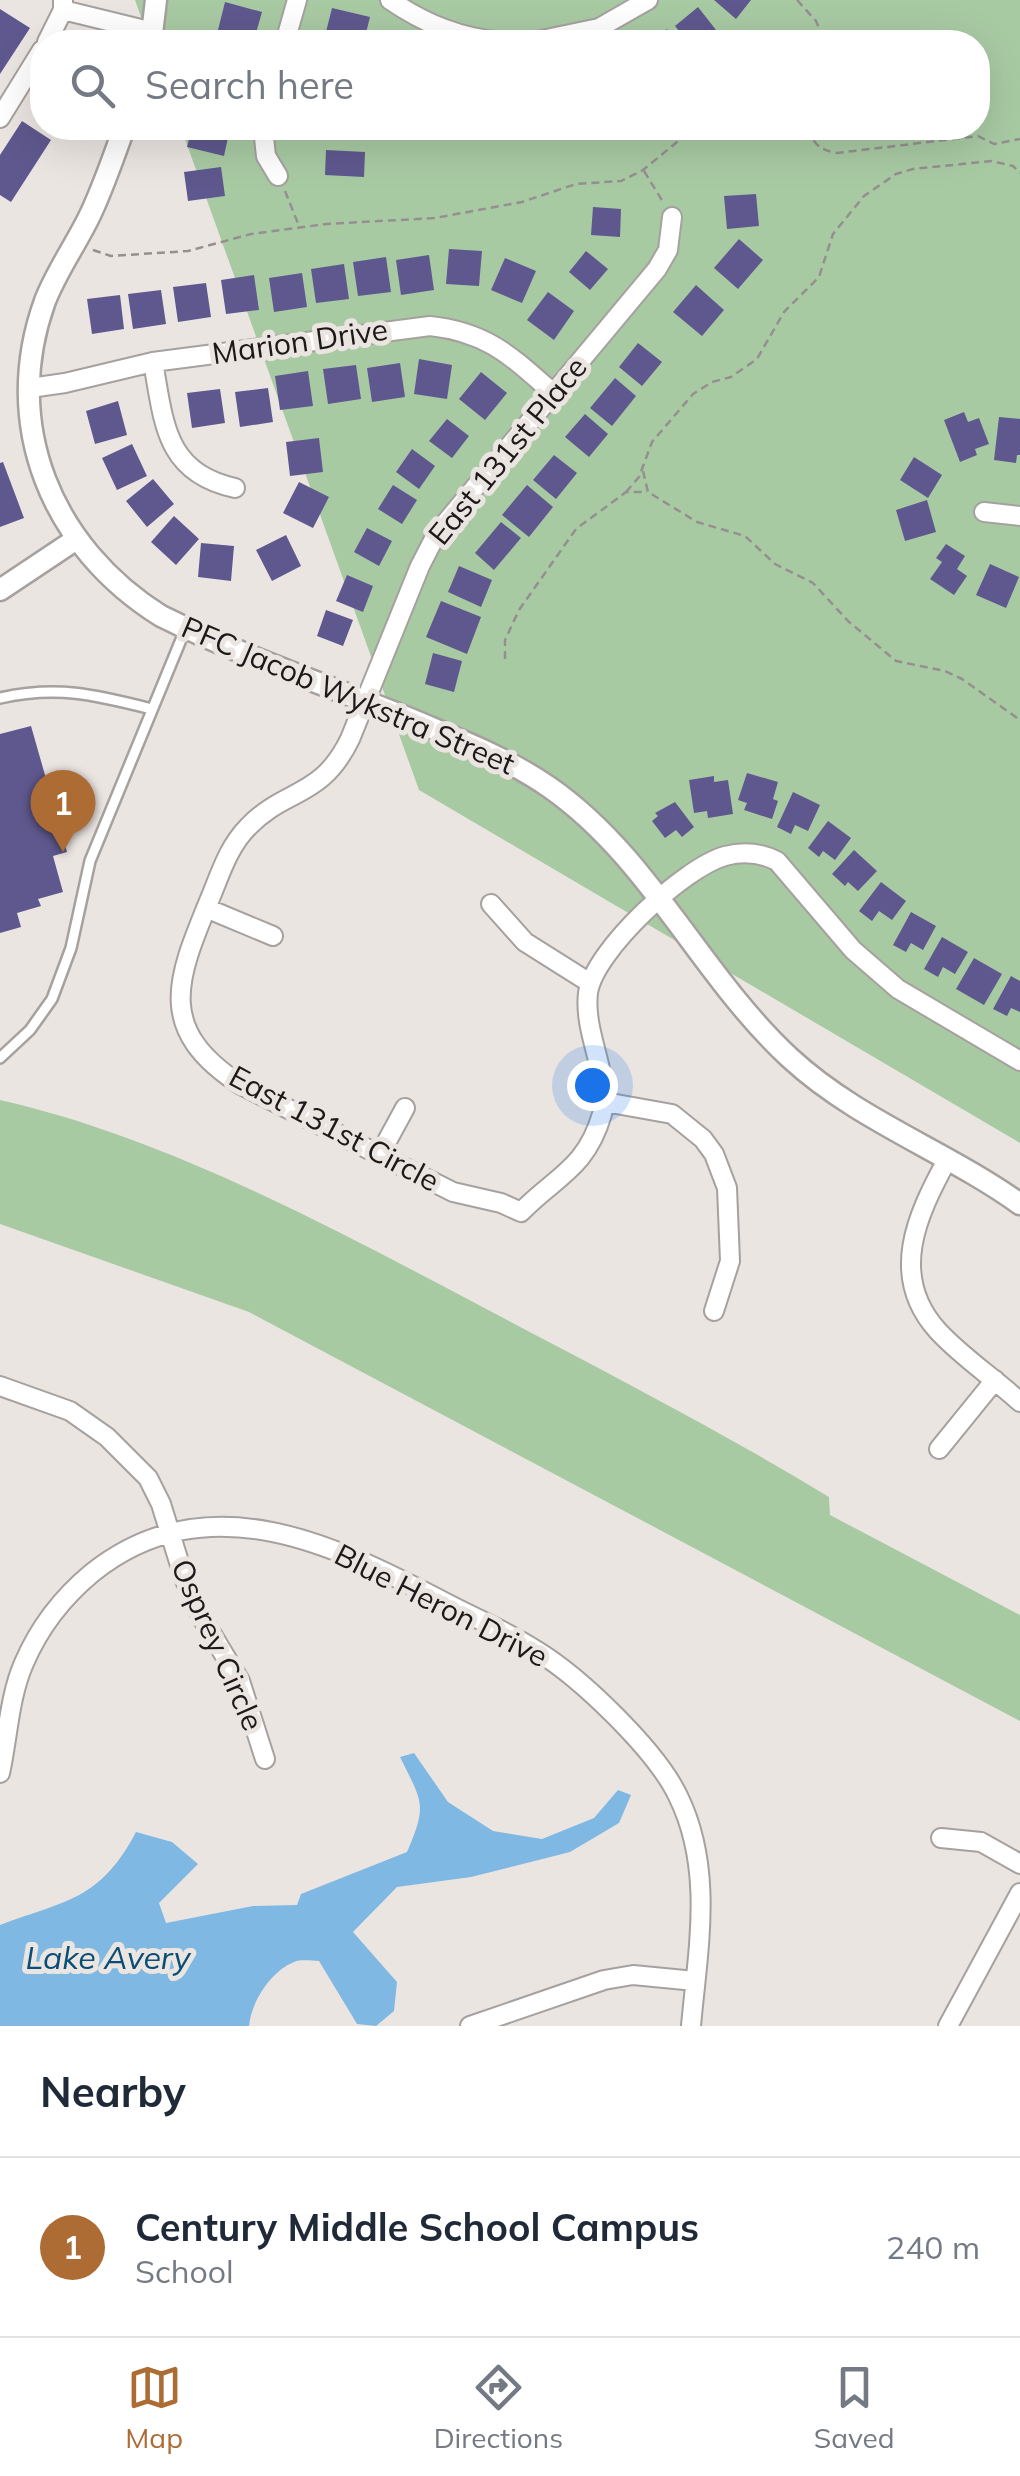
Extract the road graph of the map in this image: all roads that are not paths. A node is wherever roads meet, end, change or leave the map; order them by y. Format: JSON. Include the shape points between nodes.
{"nodes":[{"id":1,"x":156,"y":0,"type":"edge"},
{"id":2,"x":296,"y":0,"type":"edge"},
{"id":3,"x":390,"y":0,"type":"edge"},
{"id":4,"x":648,"y":0,"type":"edge"},
{"id":5,"x":64,"y":5,"type":"edge"},
{"id":6,"x":53,"y":30,"type":"edge"},
{"id":7,"x":133,"y":30,"type":"edge"},
{"id":8,"x":153,"y":30,"type":"edge"},
{"id":9,"x":288,"y":30,"type":"edge"},
{"id":10,"x":445,"y":30,"type":"edge"},
{"id":11,"x":589,"y":30,"type":"edge"},
{"id":12,"x":30,"y":69,"type":"edge"},
{"id":13,"x":0,"y":118,"type":"edge"},
{"id":14,"x":119,"y":140,"type":"edge"},
{"id":15,"x":264,"y":140,"type":"edge"},
{"id":16,"x":278,"y":176,"type":"road end"},
{"id":17,"x":672,"y":217,"type":"road end"},
{"id":18,"x":153,"y":362,"type":"junction"},
{"id":19,"x":30,"y":388,"type":"junction"},
{"id":20,"x":552,"y":392,"type":"junction"},
{"id":21,"x":235,"y":488,"type":"dead end"},
{"id":22,"x":984,"y":512,"type":"dead end"},
{"id":23,"x":1020,"y":516,"type":"edge"},
{"id":24,"x":76,"y":540,"type":"junction"},
{"id":25,"x":0,"y":590,"type":"edge"},
{"id":26,"x":186,"y":628,"type":"junction"},
{"id":27,"x":0,"y":698,"type":"edge"},
{"id":28,"x":366,"y":701,"type":"junction"},
{"id":29,"x":152,"y":708,"type":"junction"},
{"id":30,"x":660,"y":899,"type":"junction"},
{"id":31,"x":492,"y":904,"type":"dead end"},
{"id":32,"x":206,"y":908,"type":"junction"},
{"id":33,"x":273,"y":936,"type":"dead end"},
{"id":34,"x":590,"y":982,"type":"junction"},
{"id":35,"x":0,"y":1058,"type":"edge"},
{"id":36,"x":1020,"y":1061,"type":"edge"},
{"id":37,"x":604,"y":1102,"type":"junction"},
{"id":38,"x":405,"y":1108,"type":"dead end"},
{"id":39,"x":380,"y":1154,"type":"junction"},
{"id":40,"x":948,"y":1160,"type":"junction"},
{"id":41,"x":1020,"y":1204,"type":"edge"},
{"id":42,"x":714,"y":1311,"type":"dead end"},
{"id":43,"x":994,"y":1380,"type":"junction"},
{"id":44,"x":0,"y":1386,"type":"edge"},
{"id":45,"x":1020,"y":1402,"type":"edge"},
{"id":46,"x":939,"y":1448,"type":"dead end"},
{"id":47,"x":168,"y":1533,"type":"junction"},
{"id":48,"x":265,"y":1758,"type":"dead end"},
{"id":49,"x":0,"y":1773,"type":"edge"},
{"id":50,"x":941,"y":1838,"type":"dead end"},
{"id":51,"x":1020,"y":1864,"type":"edge"},
{"id":52,"x":1020,"y":1893,"type":"edge"},
{"id":53,"x":695,"y":1981,"type":"junction"},
{"id":54,"x":470,"y":2026,"type":"edge"},
{"id":55,"x":691,"y":2026,"type":"edge"},
{"id":56,"x":948,"y":2026,"type":"edge"}],
"edges":[{"from":1,"to":8,"type":"street"},
{"from":2,"to":9,"type":"street"},
{"from":3,"to":10,"type":"street"},
{"from":4,"to":11,"type":"street"},
{"from":5,"to":6,"type":"street"},
{"from":5,"to":7,"type":"street"},
{"from":12,"to":13,"type":"street"},
{"from":14,"to":19,"type":"street","name":"PFC Jacob Wykstra Street","via":[[45,302]]},
{"from":15,"to":16,"type":"street"},
{"from":17,"to":20,"type":"street","name":"East 131st Place","via":[[663,260]]},
{"from":18,"to":19,"type":"street","name":"Marion Drive"},
{"from":18,"to":20,"type":"street","name":"Marion Drive","via":[[430,326],[488,340]]},
{"from":18,"to":21,"type":"street","via":[[174,446],[198,476]]},
{"from":19,"to":24,"type":"street","name":"PFC Jacob Wykstra Street","via":[[40,468]]},
{"from":20,"to":28,"type":"street","name":"East 131st Place","via":[[437,533]]},
{"from":22,"to":23,"type":"street"},
{"from":24,"to":25,"type":"street"},
{"from":24,"to":26,"type":"street","name":"PFC Jacob Wykstra Street","via":[[138,602]]},
{"from":26,"to":28,"type":"street","name":"PFC Jacob Wykstra Street"},
{"from":26,"to":29,"type":"lane"},
{"from":27,"to":29,"type":"lane","via":[[52,689]]},
{"from":28,"to":30,"type":"street","name":"PFC Jacob Wykstra Street","via":[[527,772],[590,818]]},
{"from":28,"to":32,"type":"street","name":"East 131st Circle","via":[[328,774],[263,815],[236,842]]},
{"from":29,"to":35,"type":"lane","via":[[90,862],[52,1000]]},
{"from":30,"to":34,"type":"street","via":[[620,935]]},
{"from":30,"to":36,"type":"street","via":[[714,860],[740,852],[765,855],[898,990]]},
{"from":30,"to":40,"type":"street","name":"PFC Jacob Wykstra Street","via":[[790,1059],[824,1087]]},
{"from":31,"to":34,"type":"street","via":[[525,942]]},
{"from":32,"to":33,"type":"street"},
{"from":32,"to":39,"type":"street","name":"East 131st Circle","via":[[184,959],[187,1033],[241,1086]]},
{"from":34,"to":37,"type":"street","via":[[587,1014]]},
{"from":37,"to":39,"type":"street","name":"East 131st Circle","via":[[594,1138],[576,1164],[521,1212],[453,1192]]},
{"from":37,"to":42,"type":"street","via":[[672,1114],[714,1154],[727,1188],[730,1262]]},
{"from":38,"to":39,"type":"street"},
{"from":40,"to":41,"type":"street","name":"PFC Jacob Wykstra Street"},
{"from":40,"to":43,"type":"street","via":[[913,1232],[914,1286],[939,1332]]},
{"from":43,"to":45,"type":"street"},
{"from":43,"to":46,"type":"street"},
{"from":44,"to":47,"type":"street","name":"Osprey Circle","via":[[50,1402],[107,1437],[156,1491]]},
{"from":47,"to":48,"type":"street","name":"Osprey Circle","via":[[202,1618],[240,1680]]},
{"from":47,"to":49,"type":"street","name":"Blue Heron Drive","via":[[114,1556],[48,1618],[24,1664]]},
{"from":47,"to":53,"type":"street","name":"Blue Heron Drive","via":[[250,1528],[321,1544],[378,1567],[555,1664],[638,1740],[684,1808],[702,1886]]},
{"from":50,"to":51,"type":"street","via":[[981,1842]]},
{"from":52,"to":56,"type":"street"},
{"from":53,"to":54,"type":"street","via":[[633,1975],[604,1980]]},
{"from":53,"to":55,"type":"street","name":"Blue Heron Drive"}]}
